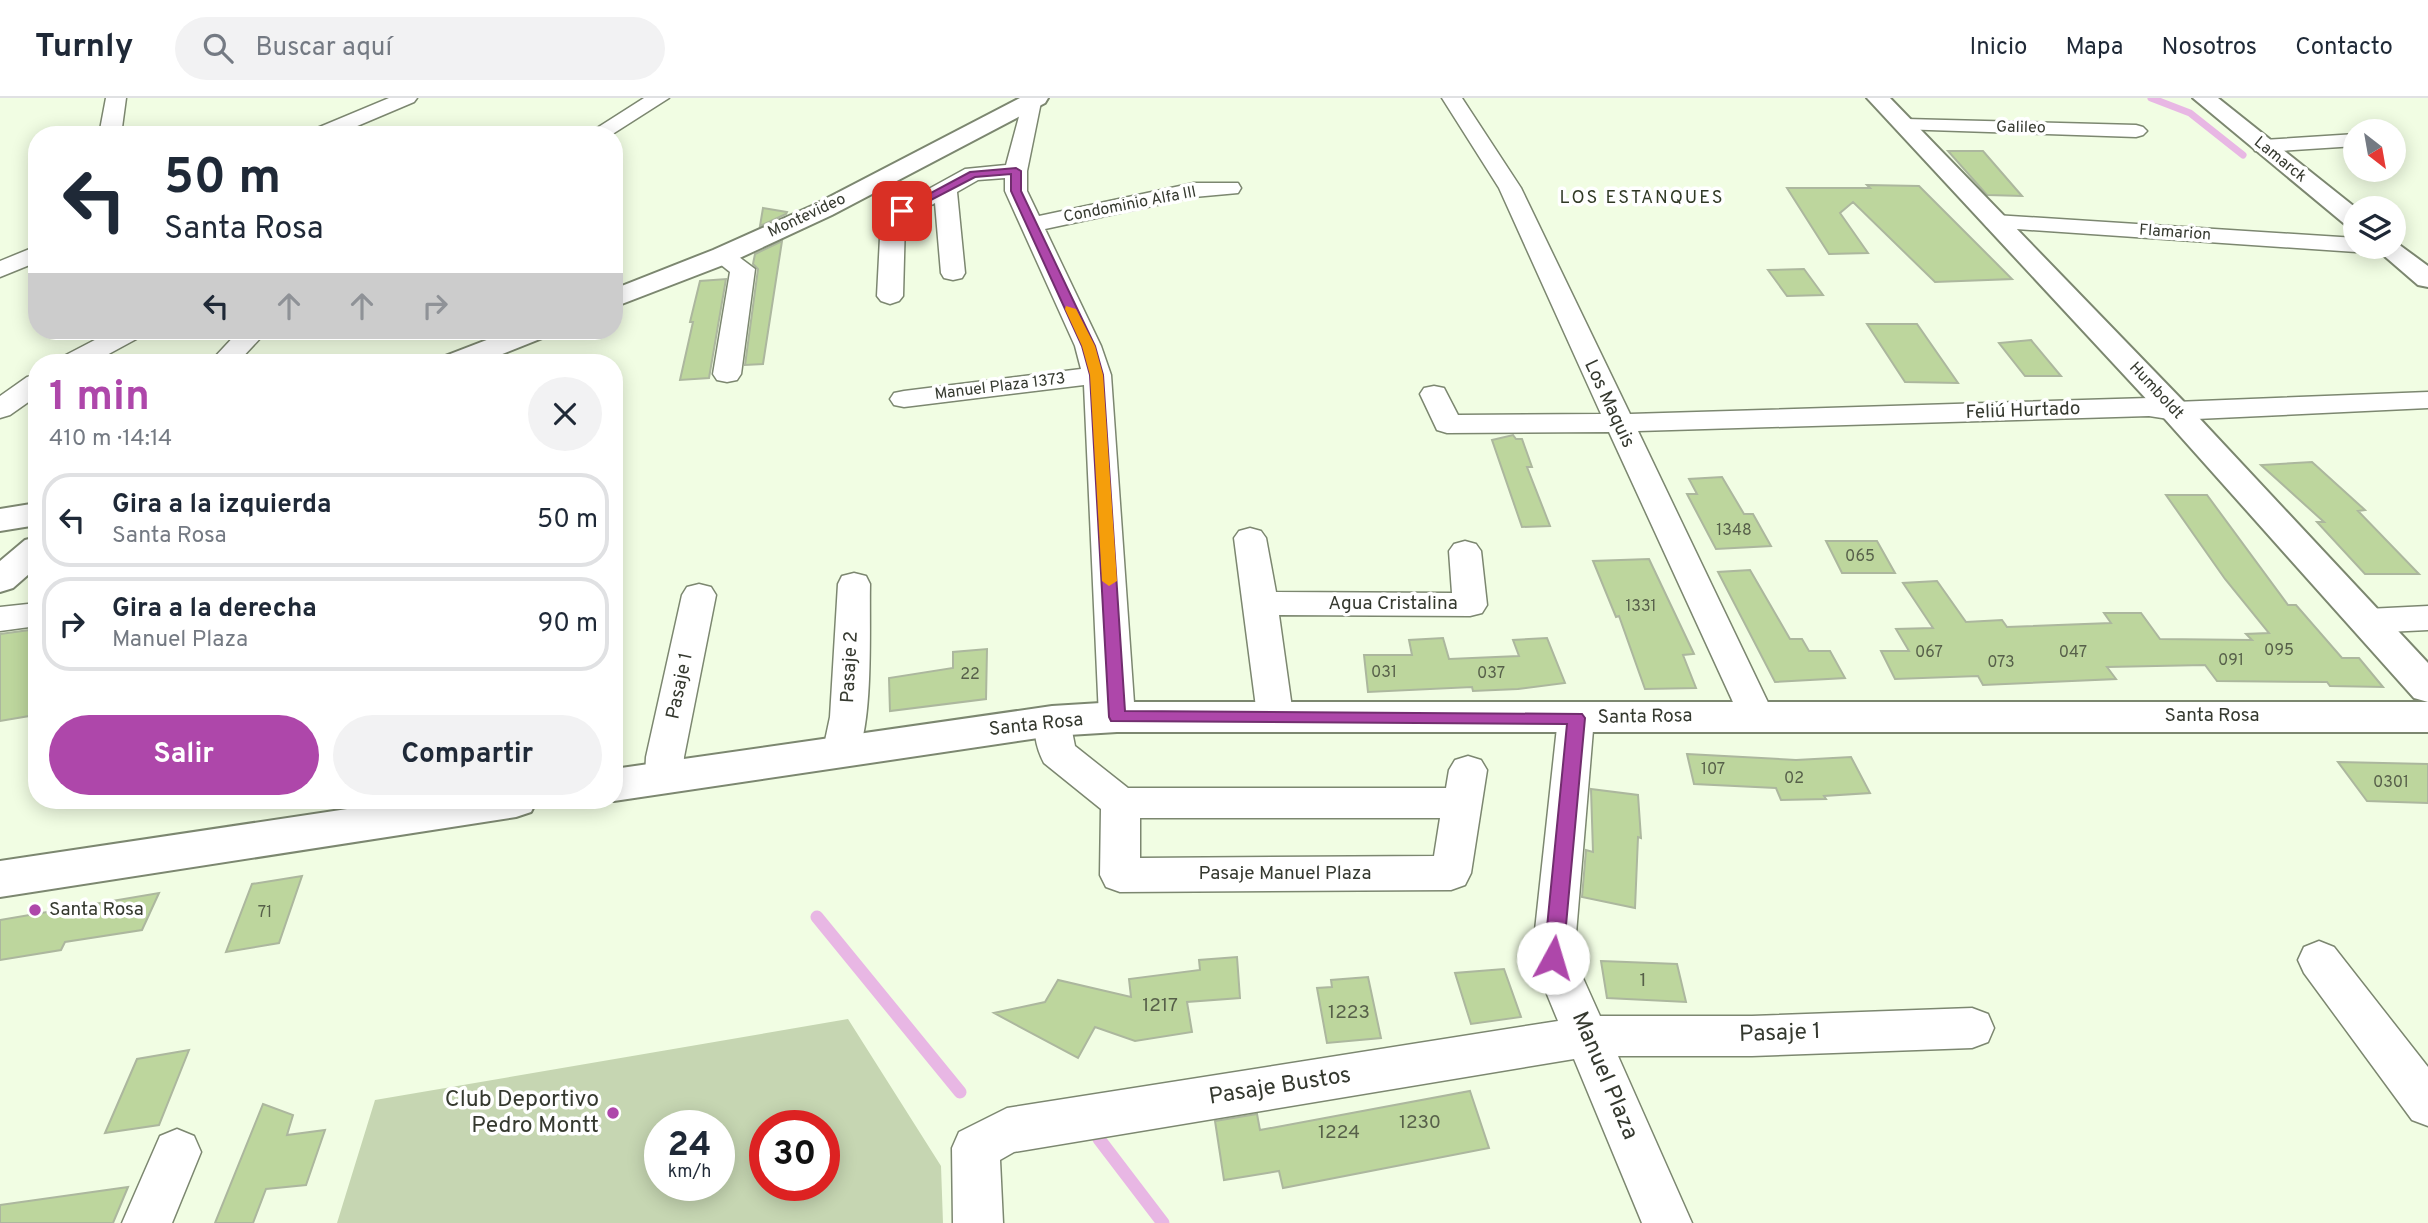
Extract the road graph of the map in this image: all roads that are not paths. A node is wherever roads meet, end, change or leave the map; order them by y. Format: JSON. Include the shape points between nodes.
{"nodes":[{"id":1,"x":116,"y":98,"type":"edge"},
{"id":2,"x":407,"y":98,"type":"edge"},
{"id":3,"x":659,"y":98,"type":"edge"},
{"id":4,"x":1452,"y":98,"type":"edge"},
{"id":5,"x":1878,"y":98,"type":"edge"},
{"id":6,"x":2204,"y":98,"type":"edge"},
{"id":7,"x":1034,"y":100,"type":"edge"},
{"id":8,"x":1906,"y":125,"type":"junction"},
{"id":9,"x":111,"y":126,"type":"edge"},
{"id":10,"x":339,"y":126,"type":"edge"},
{"id":11,"x":611,"y":126,"type":"edge"},
{"id":12,"x":2136,"y":131,"type":"dead end"},
{"id":13,"x":2343,"y":141,"type":"edge"},
{"id":14,"x":2263,"y":146,"type":"junction"},
{"id":15,"x":1016,"y":171,"type":"junction"},
{"id":16,"x":1230,"y":188,"type":"dead end"},
{"id":17,"x":945,"y":189,"type":"junction"},
{"id":18,"x":2343,"y":211,"type":"edge"},
{"id":19,"x":1995,"y":222,"type":"junction"},
{"id":20,"x":1031,"y":225,"type":"junction"},
{"id":21,"x":2343,"y":244,"type":"edge"},
{"id":22,"x":722,"y":256,"type":"junction"},
{"id":23,"x":28,"y":257,"type":"edge"},
{"id":24,"x":2402,"y":259,"type":"edge"},
{"id":25,"x":0,"y":270,"type":"edge"},
{"id":26,"x":953,"y":273,"type":"dead end"},
{"id":27,"x":2428,"y":279,"type":"edge"},
{"id":28,"x":623,"y":295,"type":"edge"},
{"id":29,"x":890,"y":296,"type":"dead end"},
{"id":30,"x":114,"y":340,"type":"edge"},
{"id":31,"x":245,"y":340,"type":"edge"},
{"id":32,"x":513,"y":340,"type":"edge"},
{"id":33,"x":89,"y":354,"type":"edge"},
{"id":34,"x":231,"y":354,"type":"edge"},
{"id":35,"x":477,"y":354,"type":"edge"},
{"id":36,"x":727,"y":374,"type":"dead end"},
{"id":37,"x":1097,"y":375,"type":"junction"},
{"id":38,"x":28,"y":389,"type":"edge"},
{"id":39,"x":1434,"y":394,"type":"dead end"},
{"id":40,"x":904,"y":398,"type":"dead end"},
{"id":41,"x":2428,"y":400,"type":"edge"},
{"id":42,"x":0,"y":409,"type":"edge"},
{"id":43,"x":2175,"y":411,"type":"junction"},
{"id":44,"x":1618,"y":423,"type":"junction"},
{"id":45,"x":28,"y":515,"type":"edge"},
{"id":46,"x":0,"y":520,"type":"edge"},
{"id":47,"x":1250,"y":538,"type":"dead end"},
{"id":48,"x":1465,"y":551,"type":"dead end"},
{"id":49,"x":28,"y":556,"type":"edge"},
{"id":50,"x":0,"y":580,"type":"edge"},
{"id":51,"x":854,"y":584,"type":"dead end"},
{"id":52,"x":699,"y":595,"type":"dead end"},
{"id":53,"x":1261,"y":603,"type":"junction"},
{"id":54,"x":28,"y":615,"type":"edge"},
{"id":55,"x":2428,"y":618,"type":"edge"},
{"id":56,"x":0,"y":619,"type":"edge"},
{"id":57,"x":2367,"y":621,"type":"junction"},
{"id":58,"x":2428,"y":688,"type":"edge"},
{"id":59,"x":1275,"y":715,"type":"junction"},
{"id":60,"x":1756,"y":715,"type":"junction"},
{"id":61,"x":1117,"y":717,"type":"junction"},
{"id":62,"x":2428,"y":717,"type":"edge"},
{"id":63,"x":1576,"y":718,"type":"junction"},
{"id":64,"x":1052,"y":721,"type":"junction"},
{"id":65,"x":842,"y":750,"type":"junction"},
{"id":66,"x":664,"y":777,"type":"junction"},
{"id":67,"x":623,"y":784,"type":"edge"},
{"id":68,"x":1120,"y":803,"type":"junction"},
{"id":69,"x":457,"y":809,"type":"edge"},
{"id":70,"x":0,"y":879,"type":"edge"},
{"id":71,"x":2319,"y":960,"type":"dead end"},
{"id":72,"x":1972,"y":1027,"type":"dead end"},
{"id":73,"x":1588,"y":1036,"type":"junction"},
{"id":74,"x":2428,"y":1104,"type":"edge"},
{"id":75,"x":177,"y":1152,"type":"dead end"},
{"id":76,"x":147,"y":1223,"type":"edge"},
{"id":77,"x":978,"y":1223,"type":"edge"},
{"id":78,"x":1667,"y":1223,"type":"edge"}],
"edges":[{"from":1,"to":9,"type":"street"},
{"from":2,"to":10,"type":"street"},
{"from":3,"to":11,"type":"street"},
{"from":4,"to":44,"type":"street","name":"Los Maquis","via":[[1510,188]]},
{"from":5,"to":8,"type":"street","name":"Humboldt"},
{"from":6,"to":14,"type":"street","name":"Lamarck"},
{"from":7,"to":15,"type":"street"},
{"from":7,"to":22,"type":"street","name":"Montevideo","via":[[823,210]]},
{"from":8,"to":12,"type":"street","name":"Galileo"},
{"from":8,"to":19,"type":"street","name":"Humboldt"},
{"from":13,"to":14,"type":"street"},
{"from":14,"to":18,"type":"street","name":"Lamarck"},
{"from":15,"to":17,"type":"street","via":[[978,173]]},
{"from":15,"to":20,"type":"street","via":[[1016,191]]},
{"from":16,"to":20,"type":"street","name":"Condominio Alfa III","via":[[1194,190]]},
{"from":17,"to":26,"type":"street"},
{"from":17,"to":29,"type":"street","via":[[893,218]]},
{"from":19,"to":21,"type":"street","name":"Flamarion"},
{"from":19,"to":43,"type":"street","name":"Humboldt"},
{"from":20,"to":37,"type":"street"},
{"from":22,"to":28,"type":"street","name":"Montevideo"},
{"from":22,"to":36,"type":"street","via":[[743,269]]},
{"from":23,"to":25,"type":"street"},
{"from":24,"to":27,"type":"street"},
{"from":30,"to":33,"type":"street"},
{"from":31,"to":34,"type":"street"},
{"from":32,"to":35,"type":"street"},
{"from":37,"to":40,"type":"street","name":"Manuel Plaza 1373"},
{"from":37,"to":61,"type":"street"},
{"from":38,"to":42,"type":"street"},
{"from":39,"to":44,"type":"street","name":"Feliú Hurtado","via":[[1447,424]]},
{"from":41,"to":43,"type":"street","name":"Feliú Hurtado"},
{"from":43,"to":44,"type":"street","name":"Feliú Hurtado","via":[[2149,407]]},
{"from":43,"to":57,"type":"street","name":"Humboldt"},
{"from":44,"to":60,"type":"street","name":"Los Maquis"},
{"from":45,"to":46,"type":"street"},
{"from":47,"to":53,"type":"street"},
{"from":48,"to":53,"type":"street","name":"Agua Cristalina","via":[[1470,605]]},
{"from":49,"to":50,"type":"street"},
{"from":51,"to":65,"type":"street","name":"Pasaje 2","via":[[848,717]]},
{"from":52,"to":66,"type":"street","name":"Pasaje 1","via":[[664,757]]},
{"from":53,"to":59,"type":"street"},
{"from":54,"to":56,"type":"street"},
{"from":55,"to":57,"type":"street"},
{"from":57,"to":58,"type":"street","name":"Humboldt"},
{"from":59,"to":61,"type":"street","name":"Santa Rosa"},
{"from":59,"to":63,"type":"street","name":"Santa Rosa"},
{"from":60,"to":62,"type":"street","name":"Santa Rosa"},
{"from":60,"to":63,"type":"street","name":"Santa Rosa"},
{"from":61,"to":64,"type":"street","name":"Santa Rosa"},
{"from":63,"to":73,"type":"street","name":"Manuel Plaza","via":[[1553,958]]},
{"from":64,"to":65,"type":"street","name":"Santa Rosa"},
{"from":64,"to":68,"type":"street","via":[[1057,752]]},
{"from":65,"to":66,"type":"street","name":"Santa Rosa"},
{"from":66,"to":67,"type":"street","name":"Santa Rosa"},
{"from":68,"to":68,"type":"street","name":"Pasaje Manuel Plaza","via":[[1120,875],[1451,873],[1465,786]]},
{"from":69,"to":70,"type":"street"},
{"from":71,"to":74,"type":"street"},
{"from":72,"to":73,"type":"street","name":"Pasaje 1","via":[[1752,1036]]},
{"from":73,"to":77,"type":"street","name":"Pasaje Bustos","via":[[1007,1131],[976,1147]]},
{"from":73,"to":78,"type":"street","name":"Manuel Plaza"},
{"from":75,"to":76,"type":"street"}]}
